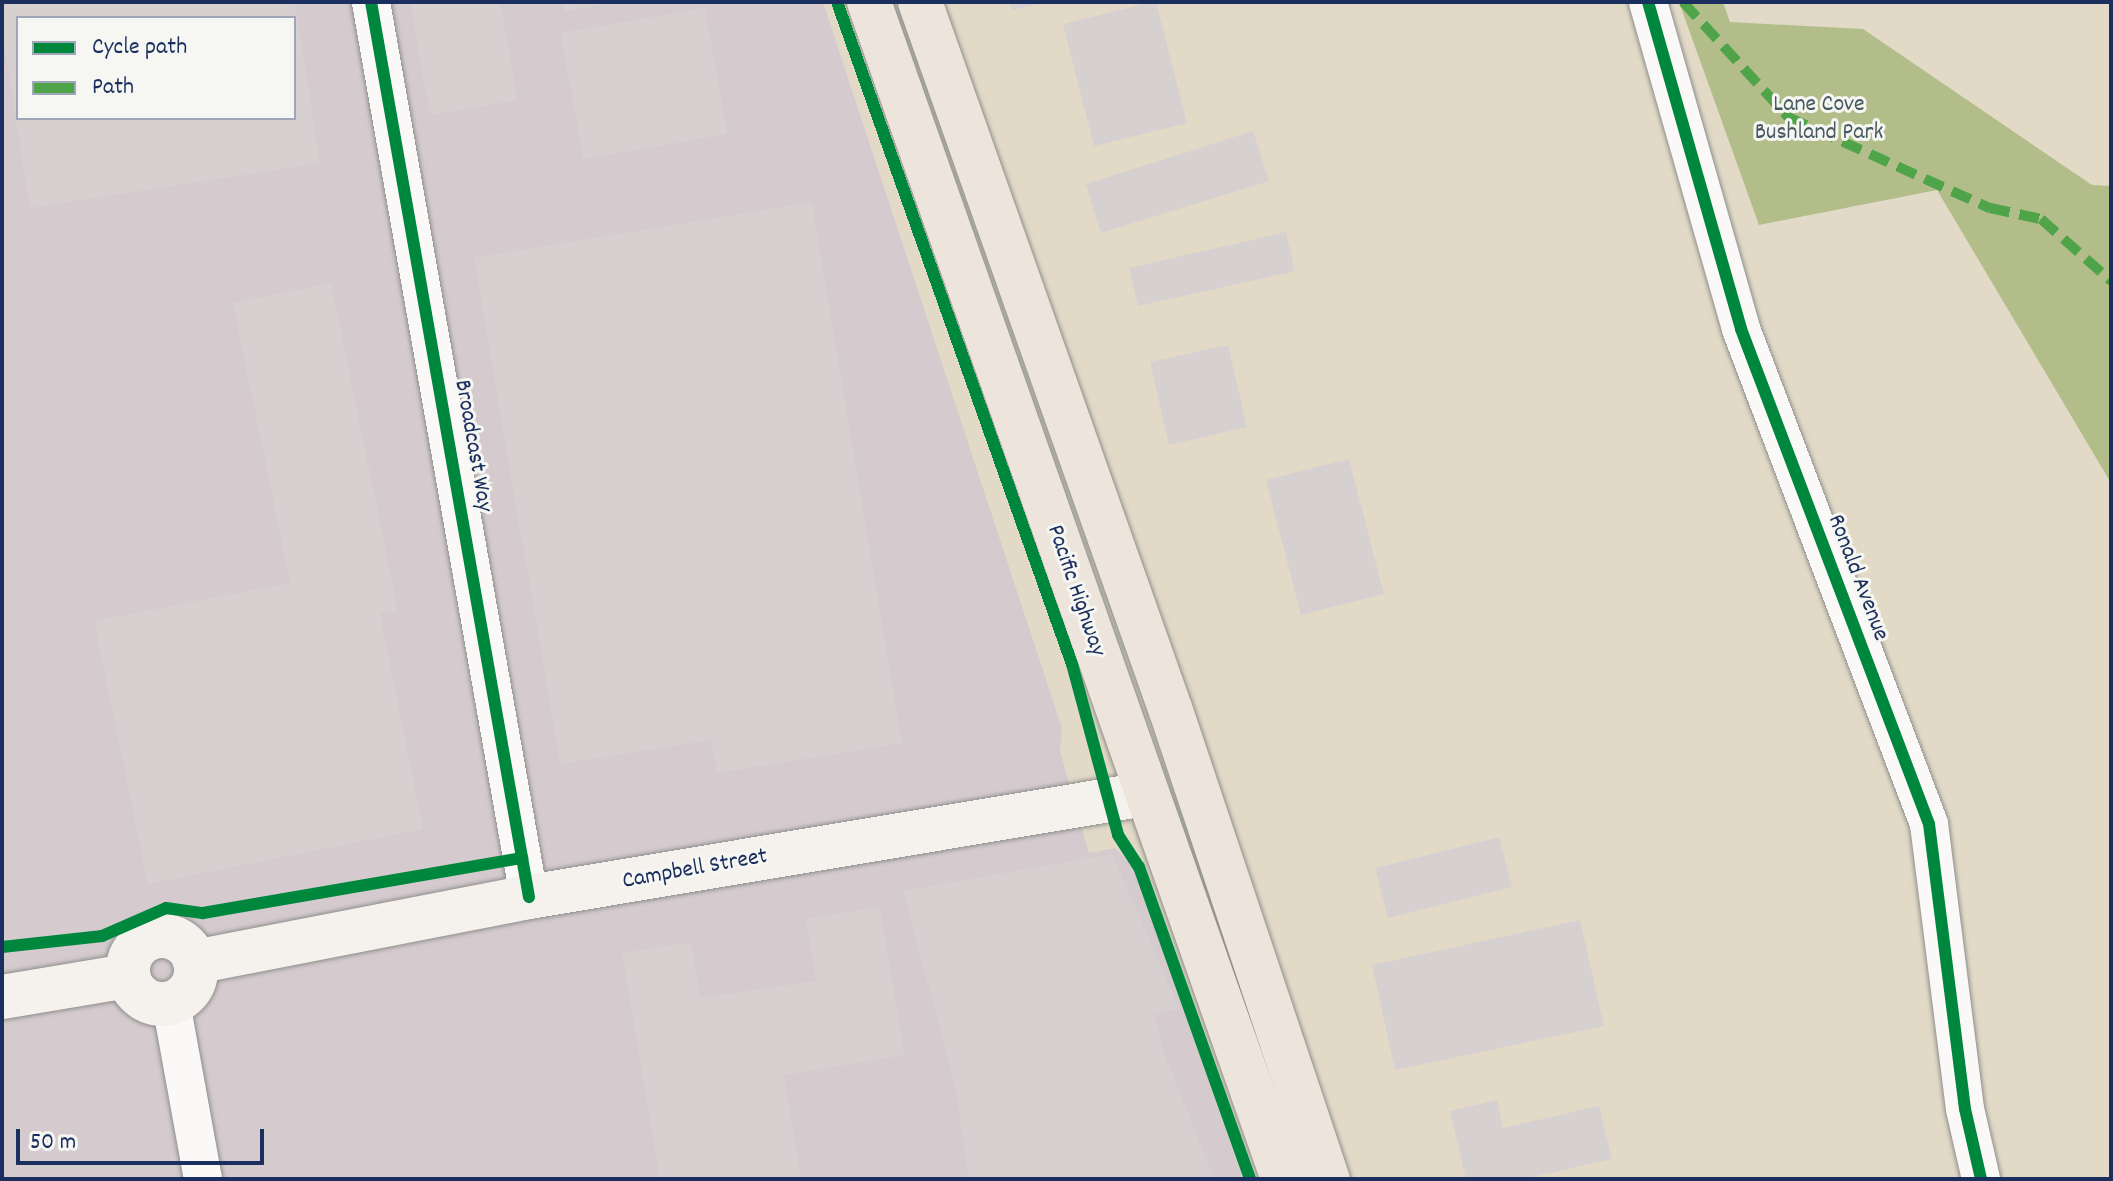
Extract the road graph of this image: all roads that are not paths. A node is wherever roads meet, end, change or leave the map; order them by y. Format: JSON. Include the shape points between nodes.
{"nodes":[{"id":1,"x":371,"y":2,"type":"edge"},
{"id":2,"x":869,"y":2,"type":"edge"},
{"id":3,"x":920,"y":2,"type":"edge"},
{"id":4,"x":1648,"y":2,"type":"edge"},
{"id":5,"x":1197,"y":785,"type":"junction"},
{"id":6,"x":1145,"y":794,"type":"junction"},
{"id":7,"x":529,"y":897,"type":"junction"},
{"id":8,"x":195,"y":962,"type":"junction"},
{"id":9,"x":128,"y":976,"type":"junction"},
{"id":10,"x":2,"y":997,"type":"edge"},
{"id":11,"x":171,"y":1003,"type":"junction"},
{"id":12,"x":203,"y":1179,"type":"edge"},
{"id":13,"x":1283,"y":1179,"type":"edge"},
{"id":14,"x":1328,"y":1179,"type":"edge"},
{"id":15,"x":1981,"y":1179,"type":"edge"}],
"edges":[{"from":1,"to":7,"type":"street","name":"Broadcast Way"},
{"from":2,"to":6,"type":"main road","name":"Pacific Highway"},
{"from":3,"to":5,"type":"main road"},
{"from":4,"to":15,"type":"street","name":"Ronald Avenue","via":[[1741,329],[1929,824],[1965,1109]]},
{"from":5,"to":6,"type":"main road","name":"Campbell Street"},
{"from":5,"to":14,"type":"main road"},
{"from":6,"to":7,"type":"street","name":"Campbell Street"},
{"from":6,"to":13,"type":"main road","name":"Pacific Highway"},
{"from":7,"to":8,"type":"street","name":"Campbell Street"},
{"from":8,"to":9,"type":"street","via":[[182,943],[160,936],[132,953]]},
{"from":8,"to":11,"type":"street","via":[[194,982]]},
{"from":9,"to":10,"type":"street"},
{"from":9,"to":11,"type":"street","via":[[148,1001]]},
{"from":11,"to":12,"type":"street"}]}
